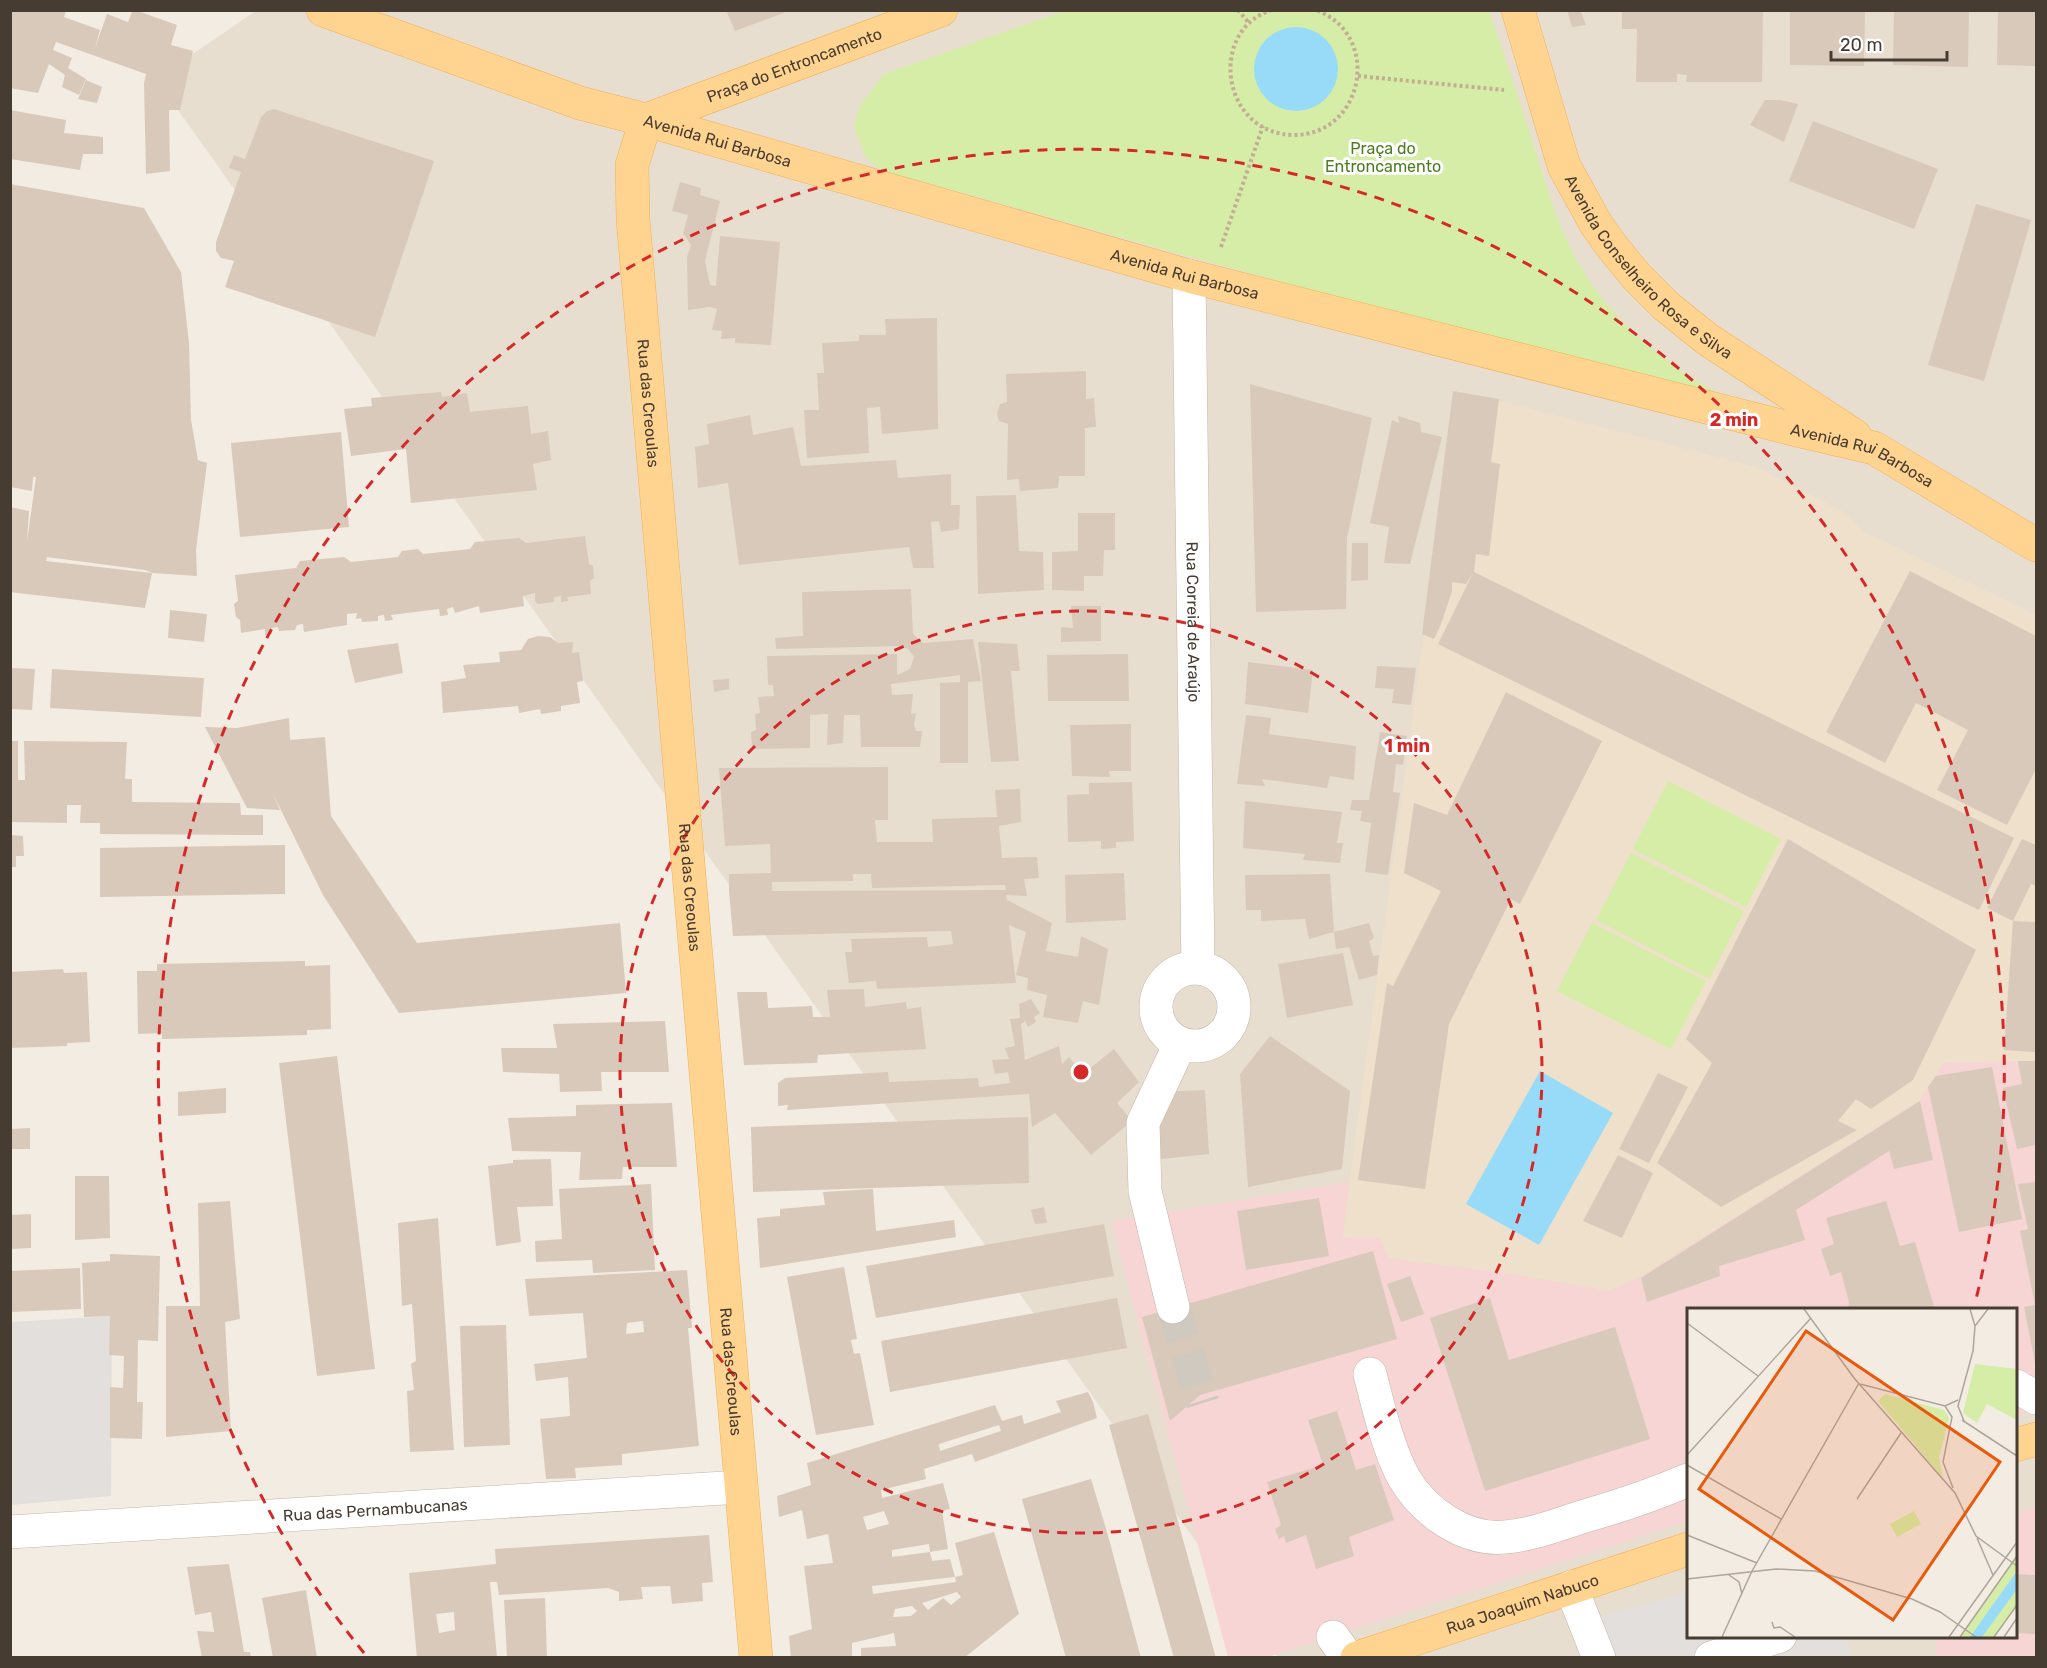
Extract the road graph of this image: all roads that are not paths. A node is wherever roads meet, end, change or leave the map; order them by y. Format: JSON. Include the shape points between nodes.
{"nodes":[{"id":1,"x":323,"y":10,"type":"edge"},
{"id":2,"x":941,"y":10,"type":"edge"},
{"id":3,"x":1518,"y":10,"type":"edge"},
{"id":4,"x":645,"y":120,"type":"junction"},
{"id":5,"x":1199,"y":279,"type":"junction"},
{"id":6,"x":1874,"y":448,"type":"junction"},
{"id":7,"x":2037,"y":545,"type":"edge"},
{"id":8,"x":1198,"y":968,"type":"junction"},
{"id":9,"x":1180,"y":1044,"type":"junction"},
{"id":10,"x":1173,"y":1307,"type":"tunnel mouth"},
{"id":11,"x":1370,"y":1374,"type":"dead end"},
{"id":12,"x":2017,"y":1387,"type":"edge"},
{"id":13,"x":2037,"y":1398,"type":"edge"},
{"id":14,"x":2037,"y":1439,"type":"edge"},
{"id":15,"x":2017,"y":1445,"type":"edge"},
{"id":16,"x":1687,"y":1481,"type":"edge"},
{"id":17,"x":741,"y":1487,"type":"junction"},
{"id":18,"x":10,"y":1532,"type":"edge"},
{"id":19,"x":1687,"y":1550,"type":"edge"},
{"id":20,"x":1570,"y":1587,"type":"junction"},
{"id":21,"x":1774,"y":1638,"type":"edge"},
{"id":22,"x":1346,"y":1651,"type":"edge"},
{"id":23,"x":756,"y":1658,"type":"edge"},
{"id":24,"x":1599,"y":1658,"type":"edge"},
{"id":25,"x":1711,"y":1658,"type":"edge"}],
"edges":[{"from":1,"to":4,"type":"main road","name":"Avenida Rui Barbosa","via":[[580,103]]},
{"from":2,"to":4,"type":"main road","name":"Praça do Entroncamento"},
{"from":3,"to":6,"type":"main road","name":"Avenida Conselheiro Rosa e Silva","via":[[1564,166],[1596,224],[1636,276],[1707,339]]},
{"from":4,"to":5,"type":"main road","name":"Avenida Rui Barbosa"},
{"from":4,"to":17,"type":"main road","name":"Rua das Creoulas","via":[[632,165],[633,219]]},
{"from":5,"to":6,"type":"main road","name":"Avenida Rui Barbosa"},
{"from":5,"to":8,"type":"street","name":"Rua Correia de Araújo"},
{"from":6,"to":7,"type":"main road","name":"Avenida Rui Barbosa"},
{"from":8,"to":9,"type":"street","via":[[1171,976],[1157,999],[1160,1026]]},
{"from":8,"to":9,"type":"street","via":[[1225,981],[1235,1008],[1231,1023],[1210,1044]]},
{"from":9,"to":10,"type":"street","via":[[1143,1123],[1145,1191]]},
{"from":11,"to":16,"type":"street","via":[[1404,1478],[1443,1520],[1470,1534],[1504,1538],[1540,1530]]},
{"from":12,"to":13,"type":"street"},
{"from":14,"to":15,"type":"main road"},
{"from":17,"to":18,"type":"street","name":"Rua das Pernambucanas"},
{"from":17,"to":23,"type":"main road","name":"Rua das Creoulas"},
{"from":19,"to":20,"type":"main road","name":"Rua Joaquim Nabuco"},
{"from":20,"to":22,"type":"main road","name":"Rua Joaquim Nabuco"},
{"from":20,"to":24,"type":"street"},
{"from":21,"to":25,"type":"street"}]}
